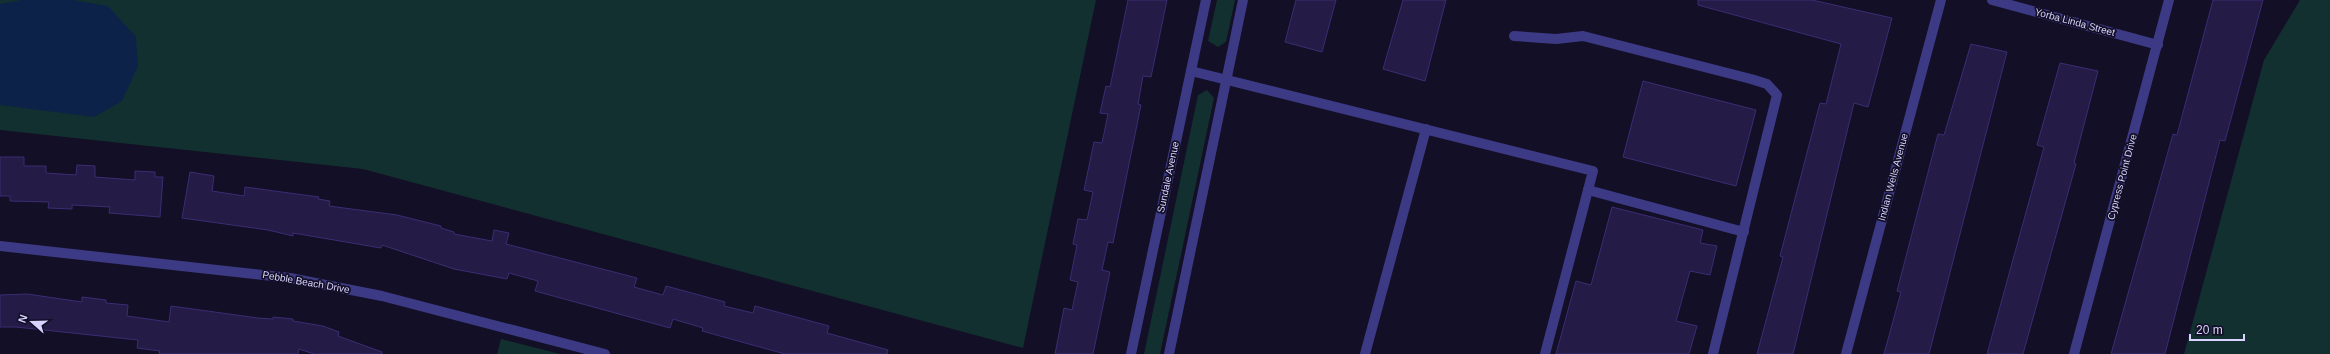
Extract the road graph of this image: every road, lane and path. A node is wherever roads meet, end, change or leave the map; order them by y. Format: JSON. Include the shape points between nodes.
{"nodes":[{"id":1,"x":1206,"y":0,"type":"edge"},
{"id":2,"x":1244,"y":0,"type":"edge"},
{"id":3,"x":1941,"y":0,"type":"edge"},
{"id":4,"x":1992,"y":0,"type":"edge"},
{"id":5,"x":2169,"y":0,"type":"edge"},
{"id":6,"x":1514,"y":36,"type":"dead end"},
{"id":7,"x":2158,"y":45,"type":"junction"},
{"id":8,"x":1191,"y":71,"type":"junction"},
{"id":9,"x":1227,"y":79,"type":"junction"},
{"id":10,"x":1426,"y":129,"type":"junction"},
{"id":11,"x":1588,"y":190,"type":"junction"},
{"id":12,"x":1744,"y":232,"type":"junction"},
{"id":13,"x":0,"y":246,"type":"edge"},
{"id":14,"x":605,"y":354,"type":"edge"},
{"id":15,"x":1131,"y":354,"type":"edge"},
{"id":16,"x":1169,"y":354,"type":"edge"},
{"id":17,"x":1364,"y":354,"type":"edge"},
{"id":18,"x":1545,"y":354,"type":"edge"},
{"id":19,"x":1713,"y":354,"type":"edge"},
{"id":20,"x":1846,"y":354,"type":"edge"},
{"id":21,"x":2074,"y":354,"type":"edge"}],
"edges":[{"from":1,"to":8,"type":"street","name":"Sundale Avenue"},
{"from":2,"to":9,"type":"street"},
{"from":3,"to":20,"type":"street","name":"Indian Wells Avenue"},
{"from":4,"to":7,"type":"street","name":"Yorba Linda Street"},
{"from":5,"to":7,"type":"street","name":"Cypress Point Drive"},
{"from":6,"to":12,"type":"street","via":[[1556,39],[1583,36],[1767,84],[1777,95],[1776,104]]},
{"from":7,"to":21,"type":"street","name":"Cypress Point Drive"},
{"from":8,"to":9,"type":"street"},
{"from":8,"to":15,"type":"street","name":"Sundale Avenue"},
{"from":9,"to":10,"type":"street"},
{"from":9,"to":16,"type":"street"},
{"from":10,"to":11,"type":"street","via":[[1593,171]]},
{"from":10,"to":17,"type":"street"},
{"from":11,"to":12,"type":"street"},
{"from":11,"to":18,"type":"street"},
{"from":12,"to":19,"type":"street"},
{"from":13,"to":14,"type":"street","name":"Pebble Beach Drive","via":[[290,278],[398,299]]}]}
